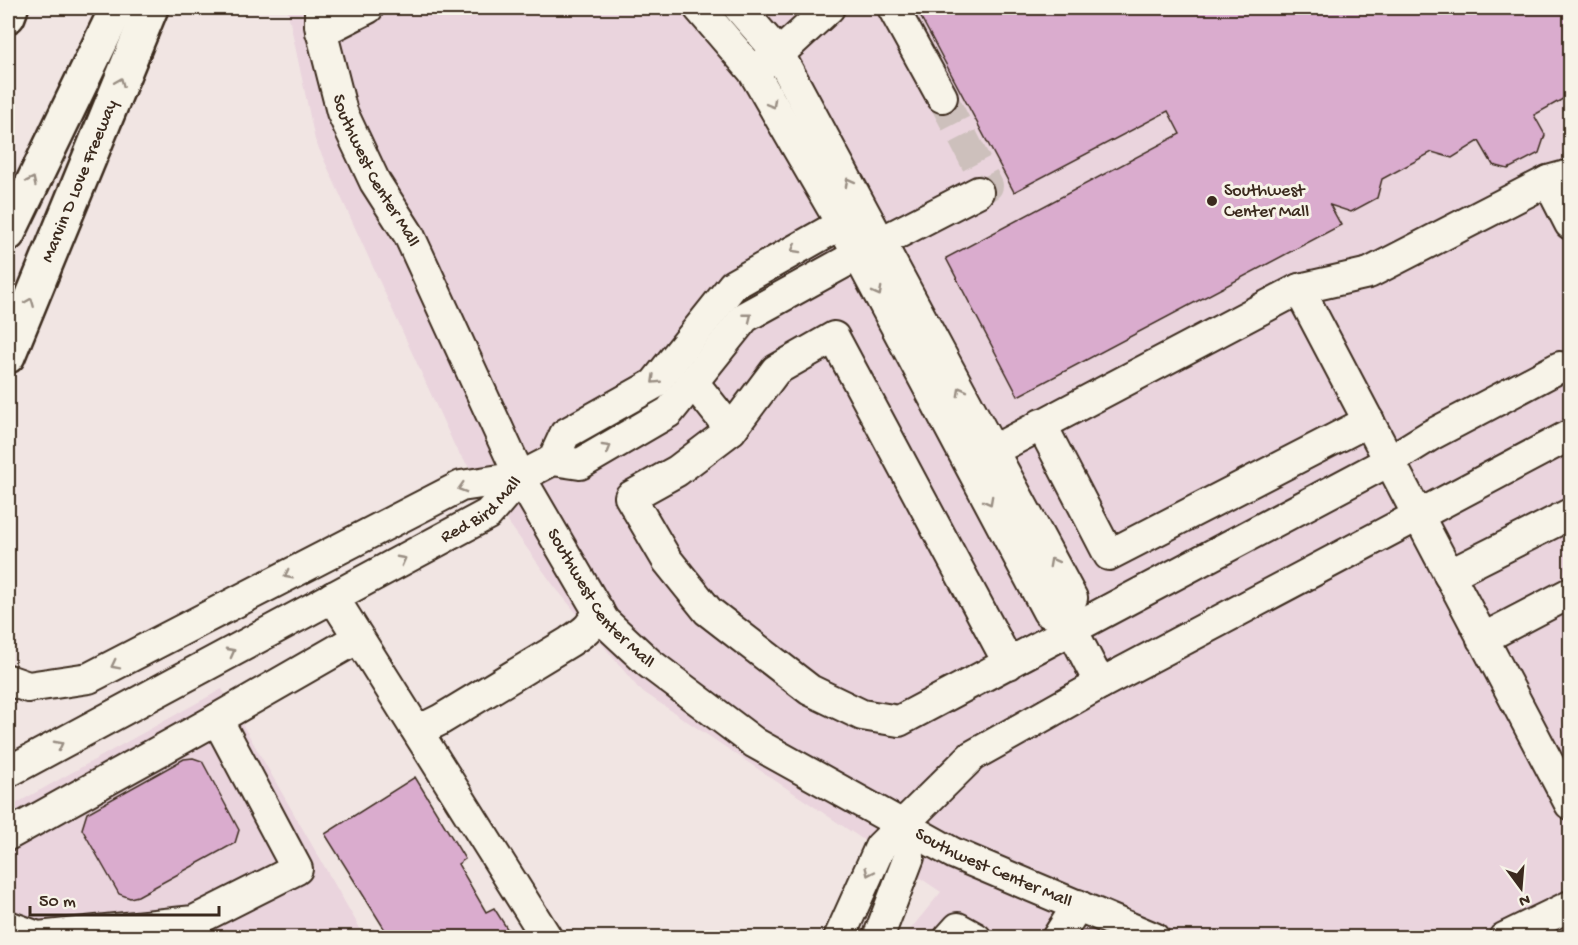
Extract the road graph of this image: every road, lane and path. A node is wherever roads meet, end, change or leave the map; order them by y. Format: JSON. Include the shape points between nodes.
{"nodes":[{"id":1,"x":11,"y":8,"type":"edge"},
{"id":2,"x":117,"y":8,"type":"edge"},
{"id":3,"x":151,"y":8,"type":"edge"},
{"id":4,"x":368,"y":8,"type":"edge"},
{"id":5,"x":699,"y":8,"type":"edge"},
{"id":6,"x":739,"y":8,"type":"edge"},
{"id":7,"x":830,"y":8,"type":"edge"},
{"id":8,"x":893,"y":8,"type":"edge"},
{"id":9,"x":8,"y":16,"type":"edge"},
{"id":10,"x":321,"y":20,"type":"edge"},
{"id":11,"x":779,"y":54,"type":"junction"},
{"id":12,"x":753,"y":71,"type":"junction"},
{"id":13,"x":942,"y":97,"type":"tunnel mouth"},
{"id":14,"x":1559,"y":178,"type":"edge"},
{"id":15,"x":978,"y":192,"type":"dead end"},
{"id":16,"x":853,"y":217,"type":"junction"},
{"id":17,"x":1570,"y":224,"type":"edge"},
{"id":18,"x":8,"y":234,"type":"edge"},
{"id":19,"x":869,"y":248,"type":"junction"},
{"id":20,"x":1299,"y":289,"type":"junction"},
{"id":21,"x":8,"y":356,"type":"edge"},
{"id":22,"x":1560,"y":367,"type":"dead end"},
{"id":23,"x":693,"y":382,"type":"junction"},
{"id":24,"x":1369,"y":421,"type":"junction"},
{"id":25,"x":1041,"y":424,"type":"junction"},
{"id":26,"x":731,"y":430,"type":"junction"},
{"id":27,"x":1570,"y":435,"type":"edge"},
{"id":28,"x":981,"y":457,"type":"junction"},
{"id":29,"x":553,"y":460,"type":"junction"},
{"id":30,"x":1389,"y":461,"type":"junction"},
{"id":31,"x":520,"y":477,"type":"junction"},
{"id":32,"x":1570,"y":514,"type":"edge"},
{"id":33,"x":1420,"y":516,"type":"junction"},
{"id":34,"x":1449,"y":575,"type":"junction"},
{"id":35,"x":1570,"y":593,"type":"edge"},
{"id":36,"x":333,"y":597,"type":"junction"},
{"id":37,"x":598,"y":610,"type":"junction"},
{"id":38,"x":1068,"y":622,"type":"junction"},
{"id":39,"x":358,"y":638,"type":"junction"},
{"id":40,"x":1482,"y":639,"type":"junction"},
{"id":41,"x":1009,"y":664,"type":"junction"},
{"id":42,"x":8,"y":680,"type":"edge"},
{"id":43,"x":1100,"y":684,"type":"junction"},
{"id":44,"x":217,"y":718,"type":"junction"},
{"id":45,"x":414,"y":726,"type":"junction"},
{"id":46,"x":8,"y":772,"type":"edge"},
{"id":47,"x":1570,"y":804,"type":"edge"},
{"id":48,"x":903,"y":826,"type":"junction"},
{"id":49,"x":8,"y":835,"type":"edge"},
{"id":50,"x":1078,"y":905,"type":"junction"},
{"id":51,"x":1570,"y":906,"type":"edge"},
{"id":52,"x":8,"y":926,"type":"edge"},
{"id":53,"x":1508,"y":937,"type":"edge"},
{"id":54,"x":547,"y":938,"type":"edge"},
{"id":55,"x":839,"y":938,"type":"edge"},
{"id":56,"x":878,"y":938,"type":"edge"},
{"id":57,"x":949,"y":938,"type":"edge"},
{"id":58,"x":976,"y":938,"type":"edge"},
{"id":59,"x":1057,"y":938,"type":"edge"},
{"id":60,"x":1154,"y":938,"type":"edge"}],
"edges":[{"from":1,"to":9,"type":"main road"},
{"from":18,"to":2,"type":"main road","one_way":true},
{"from":21,"to":3,"type":"main road","name":"Marvin D Love Freeway","one_way":true},
{"from":4,"to":10,"type":"street"},
{"from":5,"to":12,"type":"street"},
{"from":6,"to":11,"type":"street"},
{"from":7,"to":11,"type":"street"},
{"from":8,"to":13,"type":"street"},
{"from":10,"to":31,"type":"street","name":"Southwest Center Mall","via":[[342,112],[375,183],[409,235]]},
{"from":11,"to":12,"type":"street"},
{"from":16,"to":11,"type":"street","one_way":true},
{"from":12,"to":16,"type":"street","one_way":true},
{"from":14,"to":17,"type":"street"},
{"from":14,"to":20,"type":"street","via":[[1369,273]]},
{"from":15,"to":19,"type":"street"},
{"from":16,"to":19,"type":"street"},
{"from":16,"to":29,"type":"street","one_way":true,"via":[[734,285],[654,384],[565,434]]},
{"from":23,"to":19,"type":"street","one_way":true,"via":[[745,317]]},
{"from":19,"to":28,"type":"street"},
{"from":20,"to":24,"type":"street"},
{"from":20,"to":25,"type":"street"},
{"from":22,"to":30,"type":"street"},
{"from":23,"to":26,"type":"street"},
{"from":29,"to":23,"type":"street","one_way":true,"via":[[580,464],[669,412]]},
{"from":24,"to":25,"type":"street","via":[[1108,555]]},
{"from":24,"to":30,"type":"street"},
{"from":25,"to":28,"type":"street"},
{"from":26,"to":41,"type":"street","via":[[776,370],[834,337]]},
{"from":26,"to":41,"type":"street","via":[[677,471],[630,497],[667,560],[708,611],[810,690],[862,716],[899,721]]},
{"from":27,"to":33,"type":"street"},
{"from":28,"to":38,"type":"street","via":[[1072,598]]},
{"from":29,"to":31,"type":"street"},
{"from":30,"to":33,"type":"street"},
{"from":30,"to":38,"type":"street"},
{"from":36,"to":31,"type":"street","name":"Red Bird Mall","one_way":true,"via":[[488,514]]},
{"from":31,"to":37,"type":"street","name":"Southwest Center Mall"},
{"from":31,"to":42,"type":"street","name":"Red Bird Mall","one_way":true,"via":[[460,486],[89,678],[28,687]]},
{"from":32,"to":34,"type":"street"},
{"from":33,"to":34,"type":"street"},
{"from":33,"to":43,"type":"street"},
{"from":34,"to":40,"type":"street"},
{"from":35,"to":40,"type":"street"},
{"from":36,"to":39,"type":"street"},
{"from":46,"to":36,"type":"street","name":"Red Bird Mall","one_way":true},
{"from":37,"to":45,"type":"street","via":[[587,630],[569,642],[440,720],[428,726]]},
{"from":37,"to":48,"type":"street","name":"Southwest Center Mall","via":[[604,621],[649,663],[755,743]]},
{"from":38,"to":41,"type":"street"},
{"from":38,"to":43,"type":"street"},
{"from":39,"to":44,"type":"street"},
{"from":39,"to":45,"type":"street"},
{"from":40,"to":47,"type":"street"},
{"from":43,"to":48,"type":"street","via":[[972,756]]},
{"from":44,"to":49,"type":"street"},
{"from":44,"to":52,"type":"street","via":[[297,869],[194,921],[38,937]]},
{"from":45,"to":54,"type":"street"},
{"from":48,"to":50,"type":"street","name":"Southwest Center Mall","via":[[953,853]]},
{"from":48,"to":55,"type":"street","one_way":true,"via":[[880,847]]},
{"from":48,"to":56,"type":"street","via":[[909,857]]},
{"from":50,"to":59,"type":"street"},
{"from":50,"to":60,"type":"street","name":"Southwest Center Mall"},
{"from":51,"to":53,"type":"street"},
{"from":57,"to":58,"type":"street","via":[[958,928]]}]}
